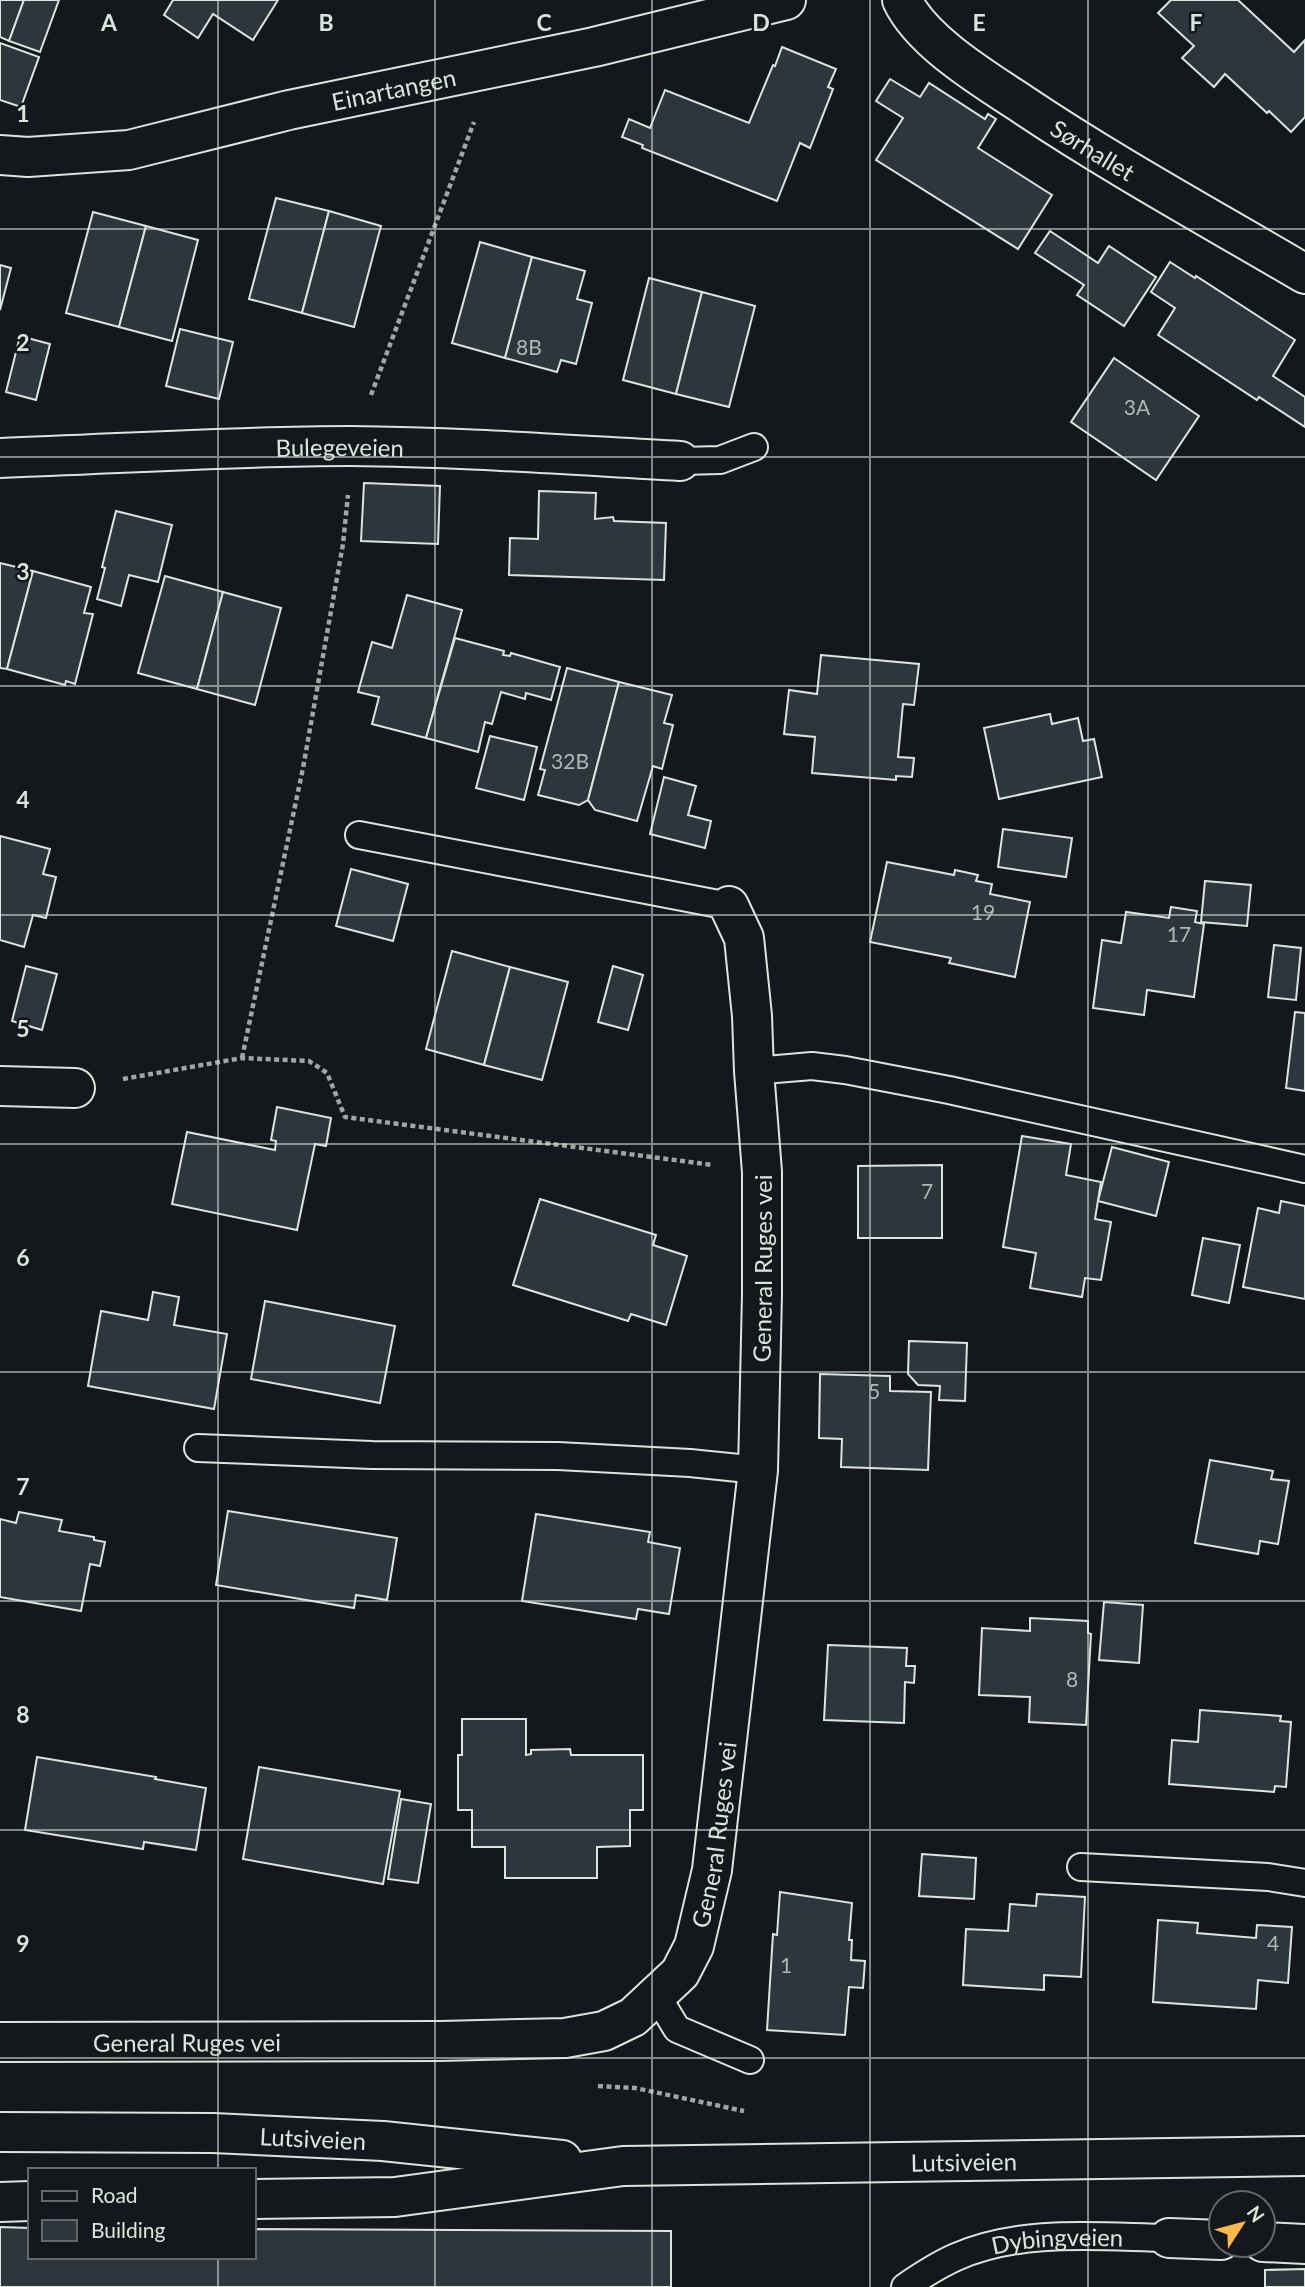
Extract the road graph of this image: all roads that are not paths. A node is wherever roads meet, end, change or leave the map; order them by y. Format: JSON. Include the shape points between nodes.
{"nodes":[{"id":1,"x":786,"y":0,"type":"edge"},
{"id":2,"x":902,"y":0,"type":"edge"},
{"id":3,"x":0,"y":155,"type":"edge"},
{"id":4,"x":1305,"y":274,"type":"edge"},
{"id":5,"x":754,"y":447,"type":"dead end"},
{"id":6,"x":0,"y":458,"type":"edge"},
{"id":7,"x":680,"y":461,"type":"joint"},
{"id":8,"x":359,"y":835,"type":"dead end"},
{"id":9,"x":729,"y":906,"type":"joint"},
{"id":10,"x":754,"y":1071,"type":"junction"},
{"id":11,"x":0,"y":1086,"type":"edge"},
{"id":12,"x":75,"y":1088,"type":"road end"},
{"id":13,"x":1305,"y":1169,"type":"edge"},
{"id":14,"x":198,"y":1448,"type":"dead end"},
{"id":15,"x":758,"y":1470,"type":"junction"},
{"id":16,"x":1081,"y":1867,"type":"dead end"},
{"id":17,"x":1305,"y":1883,"type":"edge"},
{"id":18,"x":657,"y":1996,"type":"junction"},
{"id":19,"x":0,"y":2042,"type":"edge"},
{"id":20,"x":750,"y":2060,"type":"dead end"},
{"id":21,"x":0,"y":2132,"type":"edge"},
{"id":22,"x":1305,"y":2156,"type":"edge"},
{"id":23,"x":624,"y":2166,"type":"junction"},
{"id":24,"x":256,"y":2199,"type":"edge"},
{"id":25,"x":28,"y":2201,"type":"edge"},
{"id":26,"x":0,"y":2202,"type":"edge"},
{"id":27,"x":1169,"y":2238,"type":"joint"},
{"id":28,"x":1207,"y":2239,"type":"edge"},
{"id":29,"x":1277,"y":2243,"type":"edge"},
{"id":30,"x":1305,"y":2244,"type":"edge"},
{"id":31,"x":905,"y":2287,"type":"edge"}],
"edges":[{"from":1,"to":3,"type":"street","name":"Einartangen","via":[[129,150]]},
{"from":2,"to":4,"type":"street","name":"Sørhallet","via":[[928,36],[984,79],[1071,137]]},
{"from":5,"to":7,"type":"lane","via":[[720,460]]},
{"from":6,"to":7,"type":"street","name":"Bulegeveien","via":[[352,446]]},
{"from":8,"to":9,"type":"lane","name":"General Ruges vei"},
{"from":9,"to":10,"type":"street","name":"General Ruges vei","via":[[744,938]]},
{"from":10,"to":13,"type":"lane","via":[[812,1066],[845,1070]]},
{"from":10,"to":15,"type":"street","name":"General Ruges vei","via":[[762,1172]]},
{"from":11,"to":12,"type":"street"},
{"from":14,"to":15,"type":"lane","via":[[558,1456]]},
{"from":15,"to":18,"type":"street","name":"General Ruges vei","via":[[712,1870],[694,1946],[680,1973]]},
{"from":16,"to":17,"type":"lane"},
{"from":18,"to":19,"type":"street","name":"General Ruges vei","via":[[633,2017],[604,2031],[565,2038]]},
{"from":18,"to":20,"type":"lane","via":[[677,2029]]},
{"from":21,"to":23,"type":"street","name":"Lutsiveien","via":[[213,2133],[383,2141]]},
{"from":22,"to":23,"type":"street","name":"Lutsiveien"},
{"from":23,"to":24,"type":"street","name":"Lutsiveien","via":[[395,2197]]},
{"from":25,"to":26,"type":"street"},
{"from":27,"to":28,"type":"street","name":"Dybingveien"},
{"from":27,"to":31,"type":"lane","name":"Dybingveien","via":[[1046,2236],[990,2245],[956,2257]]},
{"from":29,"to":30,"type":"street"}]}
